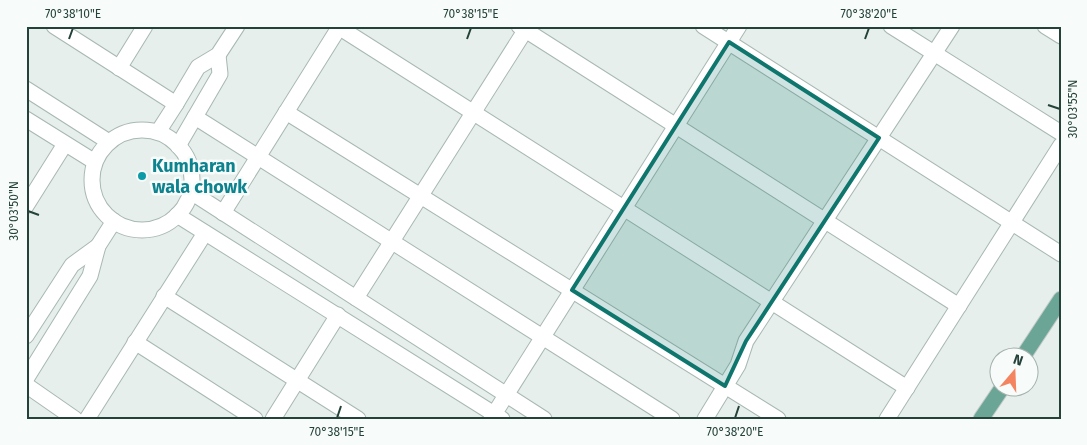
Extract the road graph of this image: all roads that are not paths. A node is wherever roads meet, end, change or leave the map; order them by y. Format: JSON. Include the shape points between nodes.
{"nodes":[{"id":1,"x":54,"y":26,"type":"edge"},
{"id":2,"x":145,"y":26,"type":"edge"},
{"id":3,"x":237,"y":26,"type":"edge"},
{"id":4,"x":703,"y":26,"type":"edge"},
{"id":5,"x":739,"y":26,"type":"edge"},
{"id":6,"x":890,"y":26,"type":"edge"},
{"id":7,"x":952,"y":26,"type":"edge"},
{"id":8,"x":1045,"y":26,"type":"edge"},
{"id":9,"x":339,"y":27,"type":"edge"},
{"id":10,"x":524,"y":28,"type":"edge"},
{"id":11,"x":1061,"y":36,"type":"edge"},
{"id":12,"x":728,"y":42,"type":"junction"},
{"id":13,"x":934,"y":54,"type":"junction"},
{"id":14,"x":218,"y":55,"type":"junction"},
{"id":15,"x":119,"y":68,"type":"junction"},
{"id":16,"x":26,"y":89,"type":"edge"},
{"id":17,"x":176,"y":104,"type":"junction"},
{"id":18,"x":286,"y":112,"type":"junction"},
{"id":19,"x":473,"y":113,"type":"junction"},
{"id":20,"x":195,"y":117,"type":"junction"},
{"id":21,"x":26,"y":119,"type":"edge"},
{"id":22,"x":676,"y":126,"type":"junction"},
{"id":23,"x":158,"y":132,"type":"junction"},
{"id":24,"x":1061,"y":133,"type":"edge"},
{"id":25,"x":879,"y":138,"type":"junction"},
{"id":26,"x":110,"y":142,"type":"junction"},
{"id":27,"x":66,"y":144,"type":"junction"},
{"id":28,"x":1061,"y":145,"type":"edge"},
{"id":29,"x":178,"y":146,"type":"junction"},
{"id":30,"x":258,"y":157,"type":"junction"},
{"id":31,"x":95,"y":162,"type":"junction"},
{"id":32,"x":191,"y":192,"type":"junction"},
{"id":33,"x":421,"y":196,"type":"junction"},
{"id":34,"x":26,"y":206,"type":"edge"},
{"id":35,"x":624,"y":208,"type":"junction"},
{"id":36,"x":223,"y":213,"type":"junction"},
{"id":37,"x":178,"y":215,"type":"junction"},
{"id":38,"x":114,"y":221,"type":"junction"},
{"id":39,"x":825,"y":221,"type":"junction"},
{"id":40,"x":1012,"y":223,"type":"junction"},
{"id":41,"x":205,"y":232,"type":"junction"},
{"id":42,"x":392,"y":241,"type":"junction"},
{"id":43,"x":98,"y":246,"type":"junction"},
{"id":44,"x":1061,"y":254,"type":"edge"},
{"id":45,"x":572,"y":290,"type":"junction"},
{"id":46,"x":164,"y":296,"type":"junction"},
{"id":47,"x":356,"y":298,"type":"junction"},
{"id":48,"x":1061,"y":299,"type":"edge"},
{"id":49,"x":772,"y":302,"type":"junction"},
{"id":50,"x":959,"y":306,"type":"junction"},
{"id":51,"x":338,"y":315,"type":"junction"},
{"id":52,"x":26,"y":336,"type":"edge"},
{"id":53,"x":542,"y":336,"type":"junction"},
{"id":54,"x":136,"y":342,"type":"junction"},
{"id":55,"x":1029,"y":348,"type":"edge"},
{"id":56,"x":26,"y":379,"type":"edge"},
{"id":57,"x":297,"y":380,"type":"junction"},
{"id":58,"x":26,"y":385,"type":"edge"},
{"id":59,"x":725,"y":386,"type":"junction"},
{"id":60,"x":907,"y":388,"type":"junction"},
{"id":61,"x":506,"y":395,"type":"junction"},
{"id":62,"x":995,"y":398,"type":"edge"},
{"id":63,"x":496,"y":417,"type":"edge"},
{"id":64,"x":75,"y":419,"type":"edge"},
{"id":65,"x":87,"y":419,"type":"edge"},
{"id":66,"x":255,"y":419,"type":"edge"},
{"id":67,"x":273,"y":419,"type":"edge"},
{"id":68,"x":358,"y":419,"type":"edge"},
{"id":69,"x":544,"y":419,"type":"edge"},
{"id":70,"x":672,"y":419,"type":"edge"},
{"id":71,"x":705,"y":419,"type":"edge"},
{"id":72,"x":778,"y":419,"type":"edge"},
{"id":73,"x":887,"y":419,"type":"edge"},
{"id":74,"x":981,"y":419,"type":"edge"}],
"edges":[{"from":1,"to":15,"type":"street"},
{"from":2,"to":15,"type":"street"},
{"from":3,"to":14,"type":"street"},
{"from":4,"to":12,"type":"street"},
{"from":5,"to":12,"type":"street"},
{"from":6,"to":13,"type":"street"},
{"from":7,"to":13,"type":"street"},
{"from":8,"to":11,"type":"street"},
{"from":9,"to":18,"type":"street"},
{"from":9,"to":19,"type":"street"},
{"from":10,"to":19,"type":"street"},
{"from":10,"to":22,"type":"street"},
{"from":12,"to":22,"type":"street"},
{"from":12,"to":25,"type":"street"},
{"from":13,"to":24,"type":"street"},
{"from":13,"to":25,"type":"street"},
{"from":14,"to":17,"type":"street","via":[[198,67]]},
{"from":14,"to":20,"type":"street","via":[[220,74]]},
{"from":15,"to":17,"type":"street"},
{"from":16,"to":26,"type":"street"},
{"from":17,"to":23,"type":"street"},
{"from":18,"to":30,"type":"street"},
{"from":18,"to":33,"type":"street"},
{"from":19,"to":33,"type":"street"},
{"from":19,"to":35,"type":"street"},
{"from":20,"to":29,"type":"street"},
{"from":20,"to":30,"type":"street"},
{"from":21,"to":27,"type":"street"},
{"from":22,"to":35,"type":"street"},
{"from":22,"to":39,"type":"street"},
{"from":23,"to":26,"type":"street","via":[[132,131]]},
{"from":23,"to":29,"type":"street"},
{"from":25,"to":39,"type":"street"},
{"from":25,"to":40,"type":"street"},
{"from":26,"to":31,"type":"street"},
{"from":27,"to":31,"type":"street"},
{"from":27,"to":34,"type":"street"},
{"from":28,"to":40,"type":"street"},
{"from":29,"to":32,"type":"street","via":[[186,156],[192,174]]},
{"from":30,"to":36,"type":"street"},
{"from":30,"to":42,"type":"street"},
{"from":31,"to":38,"type":"street","via":[[94,195],[102,210]]},
{"from":32,"to":36,"type":"street"},
{"from":32,"to":37,"type":"street"},
{"from":33,"to":42,"type":"street"},
{"from":33,"to":45,"type":"street"},
{"from":35,"to":45,"type":"street"},
{"from":35,"to":49,"type":"street"},
{"from":36,"to":47,"type":"street"},
{"from":37,"to":38,"type":"street","via":[[154,229],[127,228]]},
{"from":37,"to":41,"type":"street"},
{"from":38,"to":43,"type":"street"},
{"from":39,"to":49,"type":"street"},
{"from":39,"to":50,"type":"street"},
{"from":40,"to":44,"type":"street"},
{"from":40,"to":50,"type":"street"},
{"from":41,"to":46,"type":"street"},
{"from":41,"to":51,"type":"street"},
{"from":42,"to":47,"type":"street"},
{"from":42,"to":53,"type":"street"},
{"from":43,"to":52,"type":"street","via":[[72,265]]},
{"from":43,"to":56,"type":"street","via":[[90,276]]},
{"from":45,"to":53,"type":"street"},
{"from":45,"to":59,"type":"street"},
{"from":46,"to":54,"type":"street"},
{"from":46,"to":57,"type":"street"},
{"from":47,"to":61,"type":"street"},
{"from":48,"to":55,"type":"main road"},
{"from":49,"to":59,"type":"street","via":[[746,341],[738,365]]},
{"from":49,"to":60,"type":"street"},
{"from":50,"to":60,"type":"street"},
{"from":51,"to":57,"type":"street"},
{"from":51,"to":63,"type":"street"},
{"from":53,"to":61,"type":"street"},
{"from":53,"to":70,"type":"street"},
{"from":54,"to":65,"type":"street"},
{"from":54,"to":66,"type":"street"},
{"from":57,"to":67,"type":"street"},
{"from":57,"to":68,"type":"street"},
{"from":58,"to":64,"type":"street"},
{"from":59,"to":71,"type":"street"},
{"from":59,"to":72,"type":"street"},
{"from":60,"to":73,"type":"street"},
{"from":61,"to":63,"type":"street"},
{"from":61,"to":69,"type":"street"},
{"from":62,"to":74,"type":"main road"}]}
